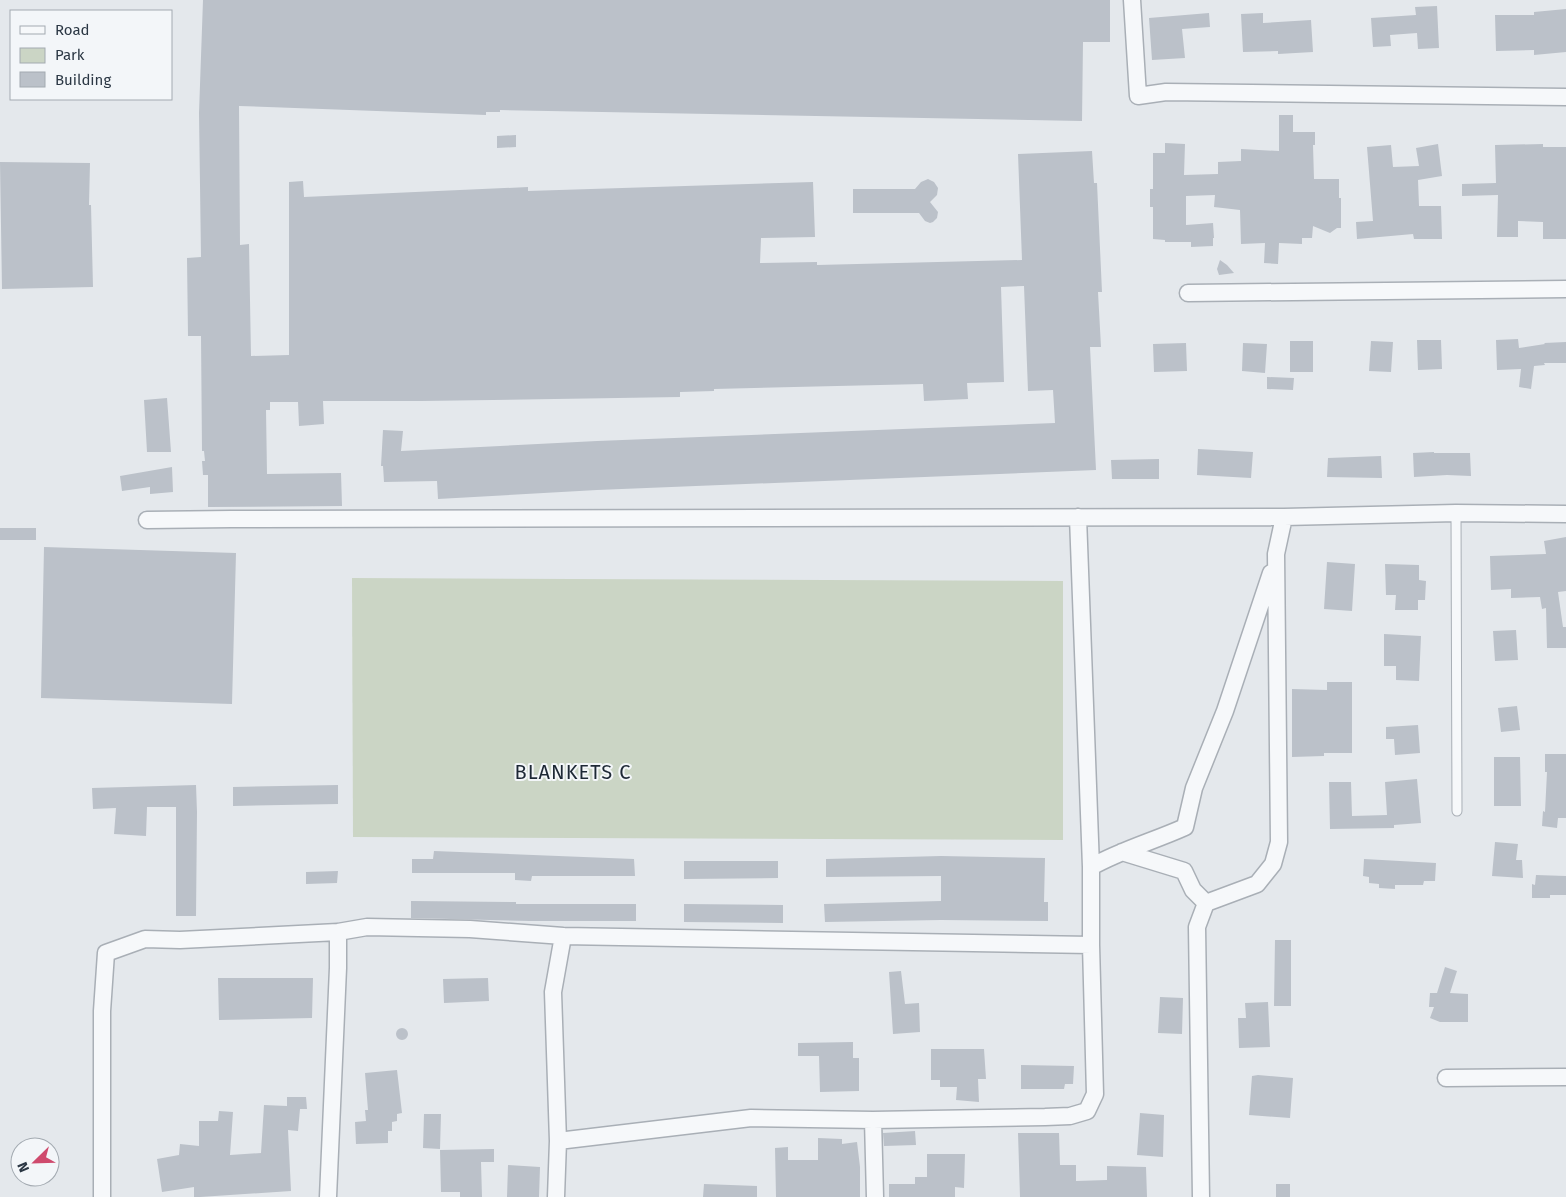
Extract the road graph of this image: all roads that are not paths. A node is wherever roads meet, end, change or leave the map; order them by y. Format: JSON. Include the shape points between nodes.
{"nodes":[{"id":1,"x":1132,"y":0,"type":"edge"},
{"id":2,"x":1566,"y":97,"type":"edge"},
{"id":3,"x":1566,"y":289,"type":"edge"},
{"id":4,"x":1188,"y":293,"type":"dead end"},
{"id":5,"x":1456,"y":513,"type":"junction"},
{"id":6,"x":1566,"y":514,"type":"edge"},
{"id":7,"x":1078,"y":517,"type":"junction"},
{"id":8,"x":1284,"y":517,"type":"junction"},
{"id":9,"x":147,"y":520,"type":"dead end"},
{"id":10,"x":1276,"y":554,"type":"junction"},
{"id":11,"x":1457,"y":811,"type":"dead end"},
{"id":12,"x":1122,"y":852,"type":"junction"},
{"id":13,"x":1091,"y":867,"type":"junction"},
{"id":14,"x":1206,"y":903,"type":"junction"},
{"id":15,"x":338,"y":932,"type":"junction"},
{"id":16,"x":563,"y":936,"type":"junction"},
{"id":17,"x":1091,"y":945,"type":"junction"},
{"id":18,"x":1566,"y":1077,"type":"edge"},
{"id":19,"x":1446,"y":1078,"type":"dead end"},
{"id":20,"x":873,"y":1120,"type":"junction"},
{"id":21,"x":558,"y":1141,"type":"junction"},
{"id":22,"x":102,"y":1197,"type":"edge"},
{"id":23,"x":328,"y":1197,"type":"edge"},
{"id":24,"x":556,"y":1197,"type":"edge"},
{"id":25,"x":875,"y":1197,"type":"edge"},
{"id":26,"x":1201,"y":1197,"type":"edge"}],
"edges":[{"from":1,"to":2,"type":"street","via":[[1138,96],[1166,92]]},
{"from":3,"to":4,"type":"street"},
{"from":5,"to":6,"type":"street"},
{"from":5,"to":8,"type":"street"},
{"from":5,"to":11,"type":"lane"},
{"from":7,"to":8,"type":"street"},
{"from":7,"to":9,"type":"street"},
{"from":7,"to":13,"type":"street"},
{"from":8,"to":10,"type":"street"},
{"from":10,"to":12,"type":"street","via":[[1225,711],[1194,788],[1185,828]]},
{"from":10,"to":14,"type":"street","via":[[1279,842],[1273,864],[1257,884]]},
{"from":12,"to":13,"type":"street"},
{"from":12,"to":14,"type":"street","via":[[1184,871],[1192,890]]},
{"from":13,"to":17,"type":"street"},
{"from":14,"to":26,"type":"street","via":[[1197,927]]},
{"from":15,"to":16,"type":"street","via":[[368,927],[470,929]]},
{"from":15,"to":22,"type":"street","via":[[145,939],[106,953],[102,1011]]},
{"from":15,"to":23,"type":"street"},
{"from":16,"to":17,"type":"street"},
{"from":16,"to":21,"type":"street","via":[[553,992]]},
{"from":17,"to":20,"type":"street","via":[[1095,1094],[1087,1111],[1045,1118]]},
{"from":18,"to":19,"type":"street"},
{"from":20,"to":21,"type":"street","via":[[751,1118]]},
{"from":20,"to":25,"type":"street"},
{"from":21,"to":24,"type":"street"}]}
